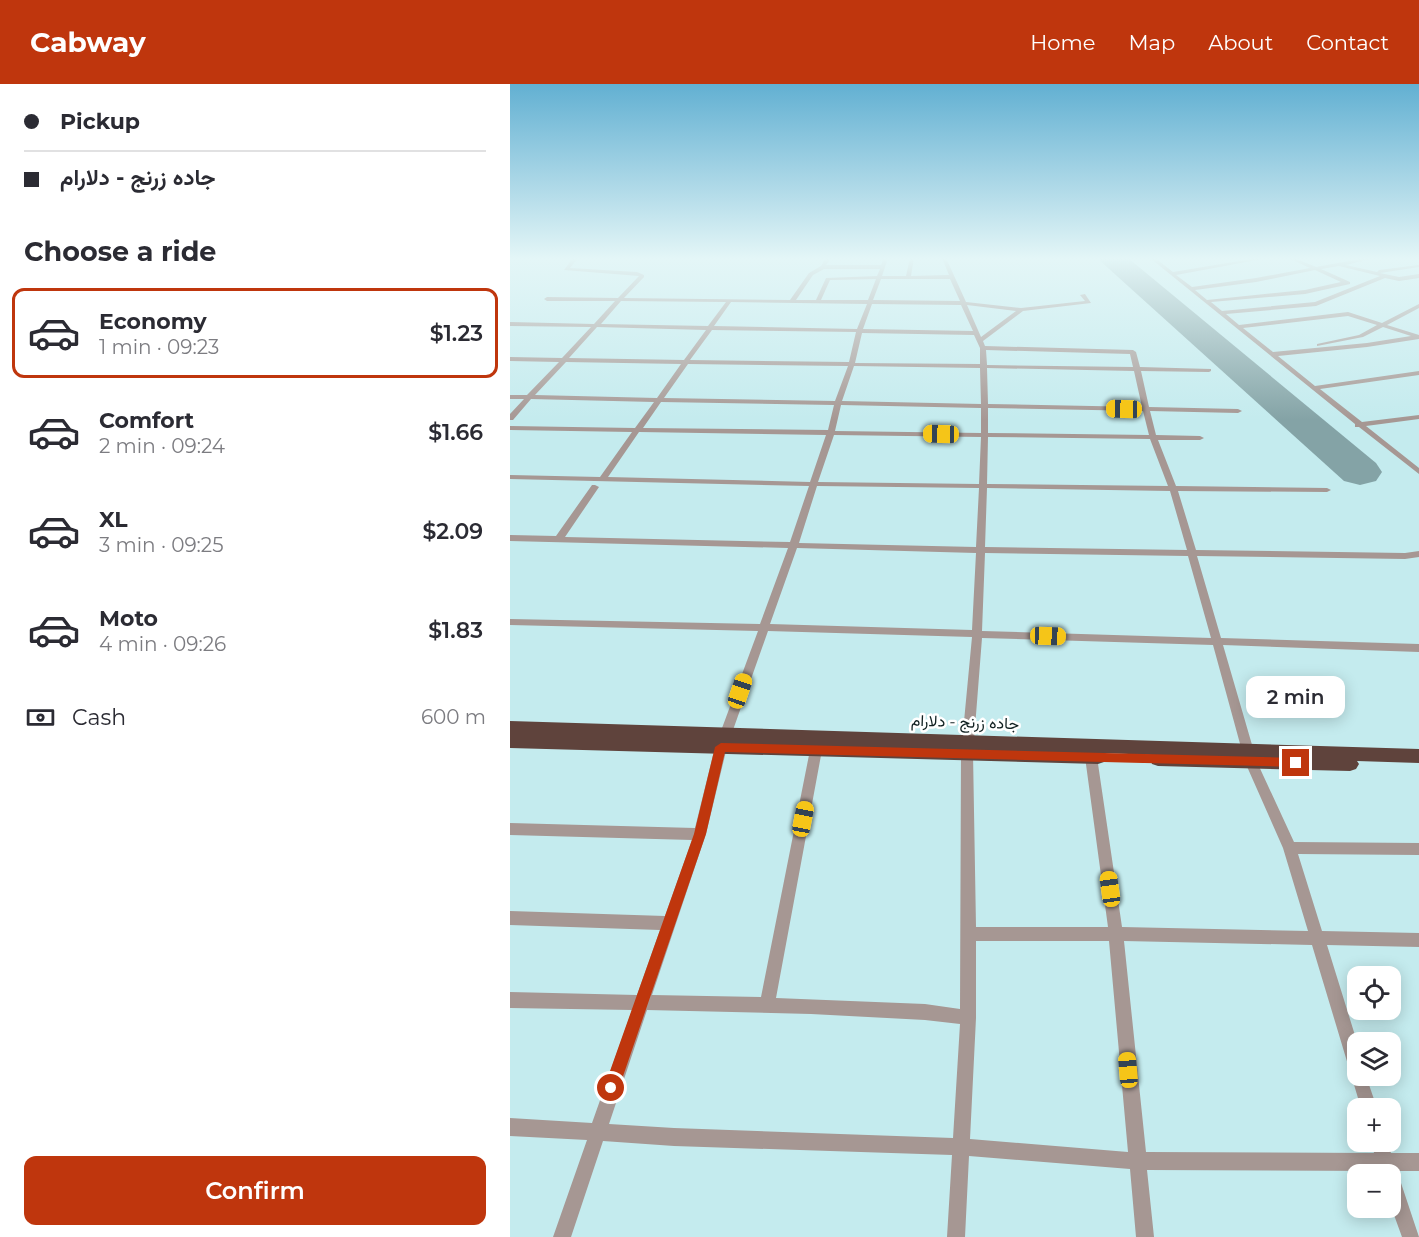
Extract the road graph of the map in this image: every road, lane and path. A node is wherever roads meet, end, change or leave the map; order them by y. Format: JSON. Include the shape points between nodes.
{"nodes":[{"id":1,"x":610,"y":312,"type":"edge"},
{"id":2,"x":721,"y":312,"type":"edge"},
{"id":3,"x":867,"y":312,"type":"edge"},
{"id":4,"x":967,"y":312,"type":"edge"},
{"id":5,"x":1019,"y":312,"type":"edge"},
{"id":6,"x":1234,"y":312,"type":"edge"},
{"id":7,"x":1407,"y":312,"type":"edge"},
{"id":8,"x":1222,"y":313,"type":"joint"},
{"id":9,"x":510,"y":324,"type":"edge"},
{"id":10,"x":598,"y":325,"type":"junction"},
{"id":11,"x":1380,"y":325,"type":"junction"},
{"id":12,"x":1238,"y":327,"type":"junction"},
{"id":13,"x":709,"y":328,"type":"junction"},
{"id":14,"x":859,"y":332,"type":"junction"},
{"id":15,"x":1419,"y":337,"type":"edge"},
{"id":16,"x":979,"y":341,"type":"junction"},
{"id":17,"x":1316,"y":350,"type":"junction"},
{"id":18,"x":1274,"y":354,"type":"junction"},
{"id":19,"x":510,"y":359,"type":"edge"},
{"id":20,"x":566,"y":360,"type":"junction"},
{"id":21,"x":687,"y":361,"type":"junction"},
{"id":22,"x":852,"y":364,"type":"junction"},
{"id":23,"x":984,"y":366,"type":"junction"},
{"id":24,"x":1137,"y":369,"type":"junction"},
{"id":25,"x":1209,"y":370,"type":"dead end"},
{"id":26,"x":1419,"y":373,"type":"edge"},
{"id":27,"x":1313,"y":388,"type":"junction"},
{"id":28,"x":510,"y":396,"type":"edge"},
{"id":29,"x":531,"y":397,"type":"junction"},
{"id":30,"x":660,"y":399,"type":"junction"},
{"id":31,"x":837,"y":404,"type":"junction"},
{"id":32,"x":983,"y":406,"type":"junction"},
{"id":33,"x":1147,"y":410,"type":"junction"},
{"id":34,"x":1238,"y":411,"type":"dead end"},
{"id":35,"x":1419,"y":417,"type":"edge"},
{"id":36,"x":510,"y":418,"type":"edge"},
{"id":37,"x":1358,"y":425,"type":"junction"},
{"id":38,"x":510,"y":428,"type":"edge"},
{"id":39,"x":639,"y":429,"type":"junction"},
{"id":40,"x":831,"y":432,"type":"junction"},
{"id":41,"x":985,"y":435,"type":"junction"},
{"id":42,"x":1153,"y":438,"type":"junction"},
{"id":43,"x":1200,"y":438,"type":"dead end"},
{"id":44,"x":1418,"y":470,"type":"edge"},
{"id":45,"x":510,"y":477,"type":"edge"},
{"id":46,"x":603,"y":478,"type":"junction"},
{"id":47,"x":812,"y":484,"type":"junction"},
{"id":48,"x":596,"y":487,"type":"dead end"},
{"id":49,"x":981,"y":487,"type":"junction"},
{"id":50,"x":1174,"y":490,"type":"junction"},
{"id":51,"x":1327,"y":490,"type":"dead end"},
{"id":52,"x":510,"y":538,"type":"edge"},
{"id":53,"x":559,"y":539,"type":"junction"},
{"id":54,"x":793,"y":546,"type":"junction"},
{"id":55,"x":979,"y":550,"type":"junction"},
{"id":56,"x":1190,"y":553,"type":"junction"},
{"id":57,"x":1419,"y":554,"type":"edge"},
{"id":58,"x":510,"y":622,"type":"edge"},
{"id":59,"x":762,"y":627,"type":"junction"},
{"id":60,"x":977,"y":634,"type":"junction"},
{"id":61,"x":1215,"y":641,"type":"junction"},
{"id":62,"x":1419,"y":648,"type":"edge"},
{"id":63,"x":510,"y":728,"type":"edge"},
{"id":64,"x":510,"y":741,"type":"edge"},
{"id":65,"x":723,"y":741,"type":"junction"},
{"id":66,"x":967,"y":748,"type":"junction"},
{"id":67,"x":816,"y":750,"type":"junction"},
{"id":68,"x":1250,"y":756,"type":"junction"},
{"id":69,"x":1419,"y":756,"type":"edge"},
{"id":70,"x":1091,"y":757,"type":"junction"},
{"id":71,"x":1419,"y":765,"type":"edge"},
{"id":72,"x":510,"y":829,"type":"edge"},
{"id":73,"x":700,"y":834,"type":"junction"},
{"id":74,"x":1290,"y":848,"type":"junction"},
{"id":75,"x":1419,"y":849,"type":"edge"},
{"id":76,"x":510,"y":918,"type":"edge"},
{"id":77,"x":669,"y":923,"type":"junction"},
{"id":78,"x":969,"y":934,"type":"junction"},
{"id":79,"x":1116,"y":934,"type":"junction"},
{"id":80,"x":1316,"y":940,"type":"junction"},
{"id":81,"x":1419,"y":940,"type":"edge"},
{"id":82,"x":510,"y":1000,"type":"edge"},
{"id":83,"x":641,"y":1003,"type":"junction"},
{"id":84,"x":767,"y":1004,"type":"junction"},
{"id":85,"x":968,"y":1018,"type":"junction"},
{"id":86,"x":1347,"y":1039,"type":"edge"},
{"id":87,"x":510,"y":1127,"type":"edge"},
{"id":88,"x":597,"y":1131,"type":"junction"},
{"id":89,"x":960,"y":1147,"type":"junction"},
{"id":90,"x":1136,"y":1161,"type":"junction"},
{"id":91,"x":1419,"y":1162,"type":"edge"},
{"id":92,"x":1401,"y":1167,"type":"edge"},
{"id":93,"x":1347,"y":1169,"type":"edge"},
{"id":94,"x":1401,"y":1208,"type":"edge"},
{"id":95,"x":562,"y":1237,"type":"edge"},
{"id":96,"x":956,"y":1237,"type":"edge"},
{"id":97,"x":1145,"y":1237,"type":"edge"},
{"id":98,"x":1411,"y":1237,"type":"edge"}],
"edges":[{"from":1,"to":10,"type":"street"},
{"from":2,"to":13,"type":"street"},
{"from":3,"to":14,"type":"street"},
{"from":4,"to":16,"type":"street"},
{"from":5,"to":16,"type":"street"},
{"from":6,"to":8,"type":"street"},
{"from":7,"to":11,"type":"street"},
{"from":8,"to":12,"type":"street"},
{"from":9,"to":10,"type":"street"},
{"from":10,"to":13,"type":"street"},
{"from":10,"to":20,"type":"street"},
{"from":11,"to":12,"type":"street","via":[[1348,315]]},
{"from":11,"to":15,"type":"street"},
{"from":11,"to":17,"type":"street","via":[[1361,336],[1323,343]]},
{"from":12,"to":18,"type":"street"},
{"from":13,"to":14,"type":"street"},
{"from":13,"to":21,"type":"street"},
{"from":14,"to":16,"type":"street"},
{"from":14,"to":22,"type":"street"},
{"from":15,"to":17,"type":"street"},
{"from":16,"to":23,"type":"street"},
{"from":16,"to":24,"type":"street","via":[[1131,351]]},
{"from":17,"to":18,"type":"street"},
{"from":18,"to":27,"type":"street"},
{"from":19,"to":20,"type":"street"},
{"from":20,"to":21,"type":"street"},
{"from":20,"to":29,"type":"street"},
{"from":21,"to":22,"type":"street"},
{"from":21,"to":30,"type":"street"},
{"from":22,"to":23,"type":"street"},
{"from":22,"to":31,"type":"street"},
{"from":23,"to":24,"type":"street"},
{"from":23,"to":32,"type":"street"},
{"from":24,"to":25,"type":"street"},
{"from":24,"to":33,"type":"street"},
{"from":26,"to":27,"type":"street"},
{"from":27,"to":37,"type":"street"},
{"from":28,"to":29,"type":"street"},
{"from":29,"to":30,"type":"street"},
{"from":29,"to":36,"type":"street"},
{"from":30,"to":31,"type":"street"},
{"from":30,"to":39,"type":"street"},
{"from":31,"to":32,"type":"street"},
{"from":31,"to":40,"type":"street"},
{"from":32,"to":33,"type":"street"},
{"from":32,"to":41,"type":"street"},
{"from":33,"to":34,"type":"street"},
{"from":33,"to":42,"type":"street"},
{"from":35,"to":37,"type":"street"},
{"from":37,"to":44,"type":"street"},
{"from":38,"to":39,"type":"street"},
{"from":39,"to":40,"type":"street"},
{"from":39,"to":46,"type":"street"},
{"from":40,"to":41,"type":"street"},
{"from":40,"to":47,"type":"street"},
{"from":41,"to":42,"type":"street"},
{"from":41,"to":49,"type":"street"},
{"from":42,"to":43,"type":"street"},
{"from":42,"to":50,"type":"street"},
{"from":45,"to":46,"type":"street"},
{"from":46,"to":47,"type":"street"},
{"from":47,"to":49,"type":"street"},
{"from":47,"to":54,"type":"street"},
{"from":48,"to":53,"type":"street"},
{"from":49,"to":50,"type":"street"},
{"from":49,"to":55,"type":"street"},
{"from":50,"to":51,"type":"street"},
{"from":50,"to":56,"type":"street"},
{"from":52,"to":53,"type":"street"},
{"from":53,"to":54,"type":"street"},
{"from":54,"to":55,"type":"street"},
{"from":54,"to":59,"type":"street"},
{"from":55,"to":56,"type":"street"},
{"from":55,"to":60,"type":"street"},
{"from":56,"to":57,"type":"street"},
{"from":56,"to":61,"type":"street"},
{"from":58,"to":59,"type":"street"},
{"from":59,"to":60,"type":"street"},
{"from":59,"to":65,"type":"street"},
{"from":60,"to":61,"type":"street"},
{"from":60,"to":66,"type":"street"},
{"from":61,"to":62,"type":"street"},
{"from":61,"to":68,"type":"street"},
{"from":63,"to":65,"type":"highway","name":"جاده زرنج - دلارام"},
{"from":64,"to":65,"type":"highway","name":"جاده زرنج - دلارام"},
{"from":65,"to":66,"type":"highway","name":"جاده زرنج - دلارام"},
{"from":65,"to":67,"type":"highway","name":"جاده زرنج - دلارام"},
{"from":65,"to":73,"type":"street"},
{"from":66,"to":67,"type":"highway","name":"جاده زرنج - دلارام"},
{"from":66,"to":68,"type":"highway","name":"جاده زرنج - دلارام"},
{"from":66,"to":70,"type":"highway","name":"جاده زرنج - دلارام"},
{"from":66,"to":78,"type":"street"},
{"from":67,"to":84,"type":"street"},
{"from":68,"to":69,"type":"highway","name":"جاده زرنج - دلارام"},
{"from":68,"to":70,"type":"highway","name":"جاده زرنج - دلارام"},
{"from":68,"to":71,"type":"highway","name":"جاده زرنج - دلارام"},
{"from":68,"to":74,"type":"street"},
{"from":70,"to":79,"type":"street"},
{"from":72,"to":73,"type":"street"},
{"from":73,"to":77,"type":"street"},
{"from":74,"to":75,"type":"street"},
{"from":74,"to":80,"type":"street"},
{"from":76,"to":77,"type":"street"},
{"from":77,"to":83,"type":"street"},
{"from":78,"to":79,"type":"street"},
{"from":78,"to":85,"type":"street"},
{"from":79,"to":80,"type":"street"},
{"from":79,"to":90,"type":"street"},
{"from":80,"to":81,"type":"street"},
{"from":80,"to":86,"type":"street"},
{"from":82,"to":83,"type":"street"},
{"from":83,"to":84,"type":"street"},
{"from":83,"to":88,"type":"street"},
{"from":84,"to":85,"type":"street","via":[[946,1013]]},
{"from":85,"to":89,"type":"street"},
{"from":87,"to":88,"type":"street"},
{"from":88,"to":89,"type":"street"},
{"from":88,"to":95,"type":"street"},
{"from":89,"to":90,"type":"street"},
{"from":89,"to":96,"type":"street"},
{"from":90,"to":93,"type":"street"},
{"from":90,"to":97,"type":"street"},
{"from":91,"to":92,"type":"street"},
{"from":94,"to":98,"type":"street"}]}
